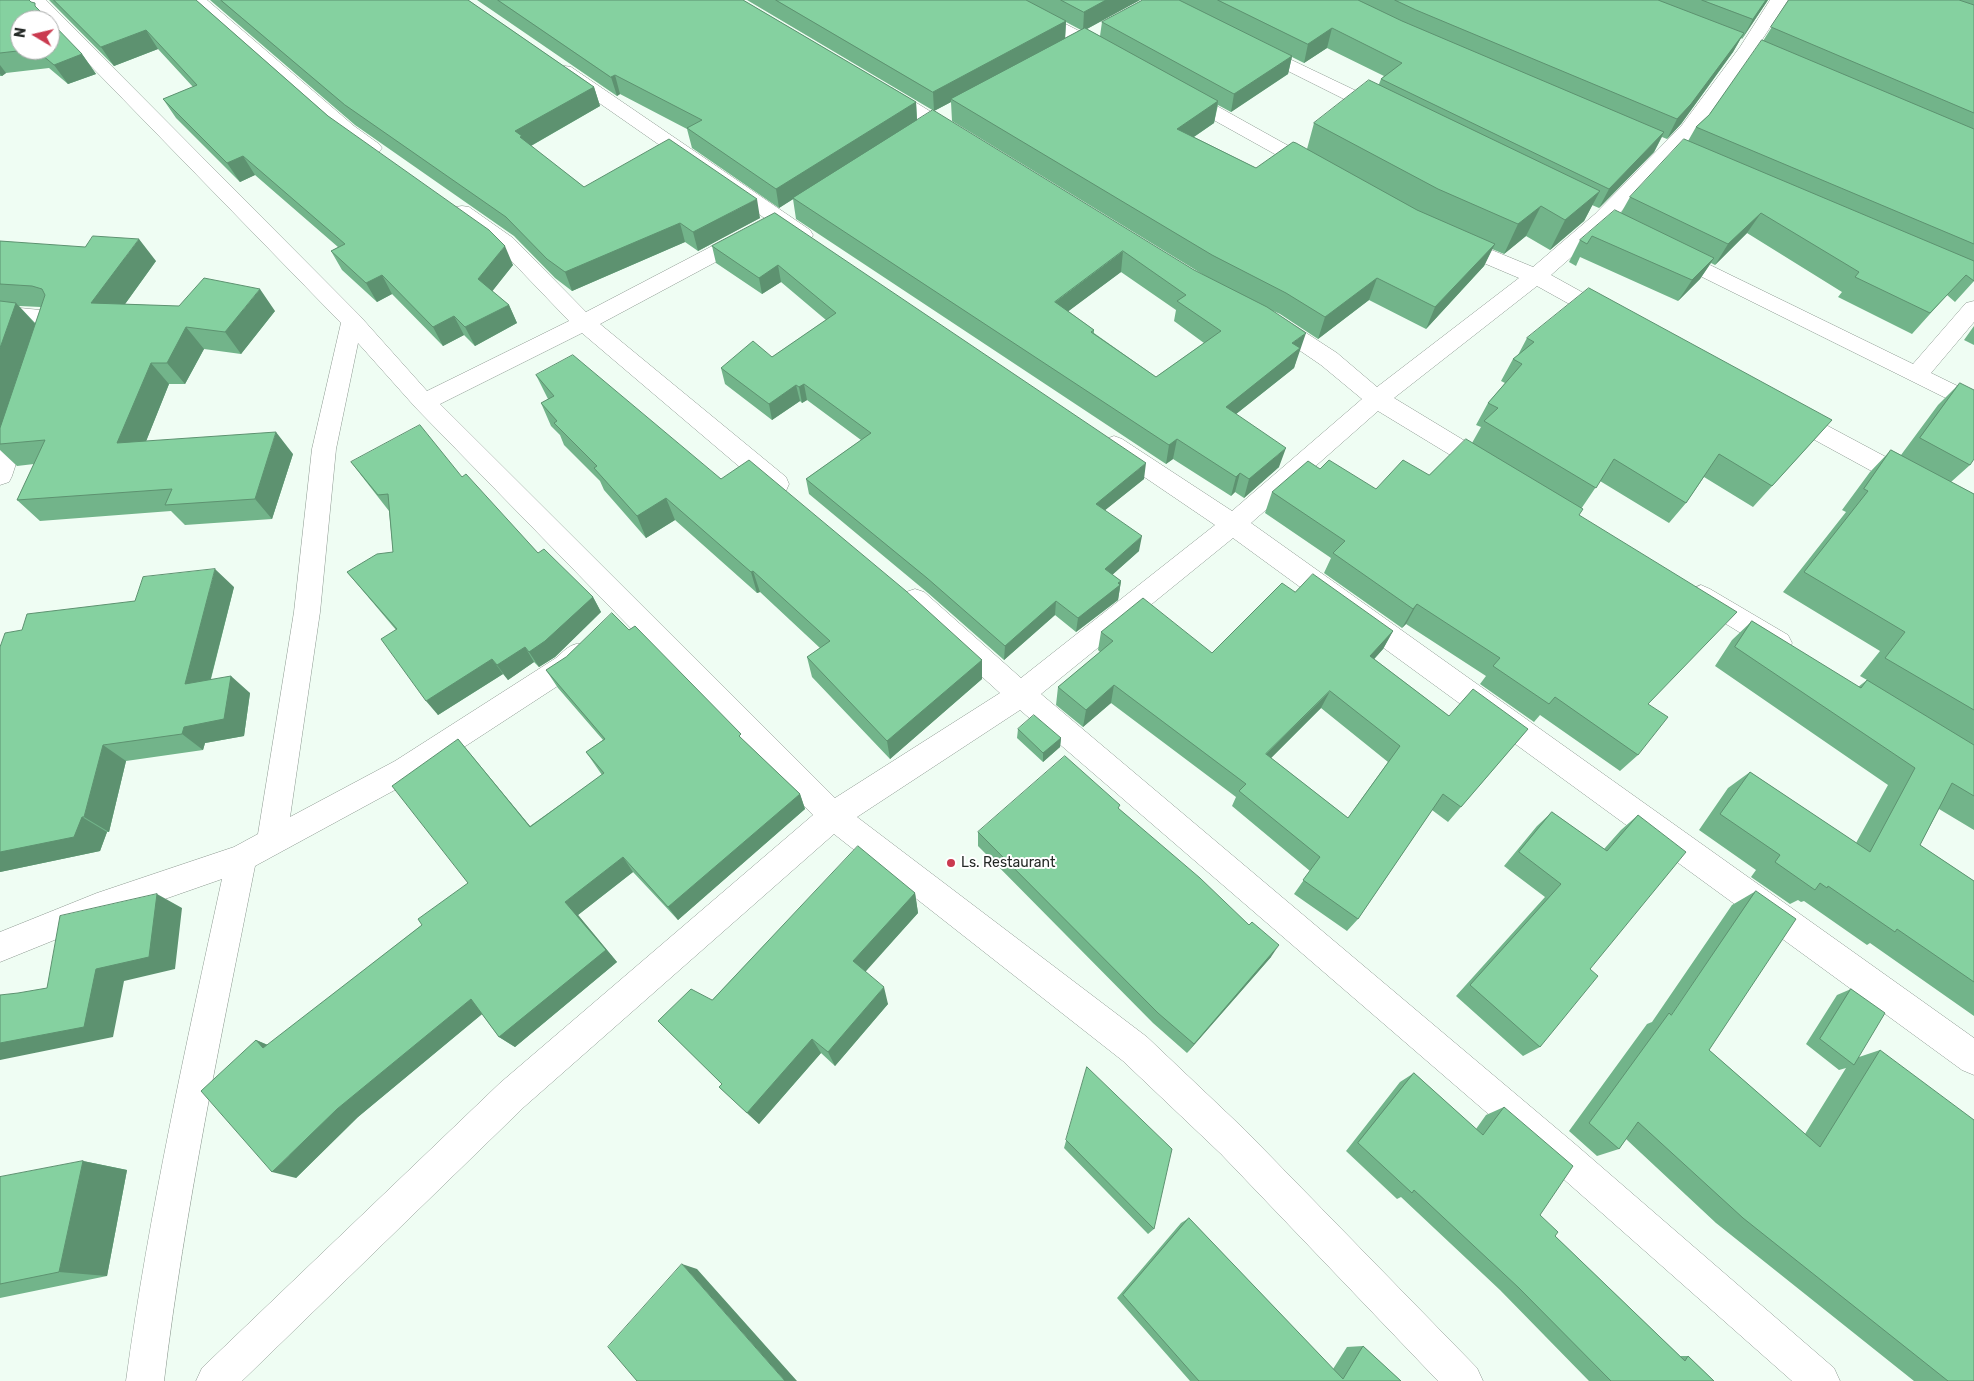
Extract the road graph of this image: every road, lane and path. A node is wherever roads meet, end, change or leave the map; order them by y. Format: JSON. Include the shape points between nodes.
{"nodes":[{"id":1,"x":36,"y":0,"type":"edge"},
{"id":2,"x":197,"y":0,"type":"edge"},
{"id":3,"x":1006,"y":0,"type":"edge"},
{"id":4,"x":1779,"y":0,"type":"edge"},
{"id":5,"x":1238,"y":40,"type":"edge"},
{"id":6,"x":1120,"y":60,"type":"edge"},
{"id":7,"x":552,"y":62,"type":"edge"},
{"id":8,"x":866,"y":81,"type":"edge"},
{"id":9,"x":1163,"y":84,"type":"edge"},
{"id":10,"x":1398,"y":118,"type":"edge"},
{"id":11,"x":975,"y":147,"type":"edge"},
{"id":12,"x":386,"y":158,"type":"edge"},
{"id":13,"x":1329,"y":176,"type":"edge"},
{"id":14,"x":450,"y":204,"type":"edge"},
{"id":15,"x":788,"y":214,"type":"junction"},
{"id":16,"x":1438,"y":235,"type":"edge"},
{"id":17,"x":1654,"y":245,"type":"edge"},
{"id":18,"x":821,"y":247,"type":"edge"},
{"id":19,"x":1536,"y":276,"type":"junction"},
{"id":20,"x":1974,"y":308,"type":"edge"},
{"id":21,"x":0,"y":312,"type":"edge"},
{"id":22,"x":1255,"y":313,"type":"edge"},
{"id":23,"x":352,"y":321,"type":"junction"},
{"id":24,"x":584,"y":323,"type":"junction"},
{"id":25,"x":1630,"y":328,"type":"edge"},
{"id":26,"x":37,"y":363,"type":"edge"},
{"id":27,"x":1916,"y":375,"type":"junction"},
{"id":28,"x":1377,"y":399,"type":"junction"},
{"id":29,"x":25,"y":401,"type":"edge"},
{"id":30,"x":424,"y":402,"type":"junction"},
{"id":31,"x":1766,"y":403,"type":"edge"},
{"id":32,"x":1974,"y":404,"type":"edge"},
{"id":33,"x":1093,"y":430,"type":"edge"},
{"id":34,"x":0,"y":476,"type":"edge"},
{"id":35,"x":1505,"y":477,"type":"edge"},
{"id":36,"x":796,"y":501,"type":"edge"},
{"id":37,"x":1974,"y":515,"type":"edge"},
{"id":38,"x":1233,"y":524,"type":"junction"},
{"id":39,"x":895,"y":583,"type":"edge"},
{"id":40,"x":1684,"y":586,"type":"edge"},
{"id":41,"x":627,"y":608,"type":"junction"},
{"id":42,"x":1795,"y":653,"type":"edge"},
{"id":43,"x":1021,"y":694,"type":"junction"},
{"id":44,"x":832,"y":816,"type":"junction"},
{"id":45,"x":271,"y":843,"type":"junction"},
{"id":46,"x":242,"y":858,"type":"junction"},
{"id":47,"x":0,"y":947,"type":"edge"},
{"id":48,"x":1974,"y":1058,"type":"edge"},
{"id":49,"x":145,"y":1381,"type":"edge"},
{"id":50,"x":215,"y":1381,"type":"edge"},
{"id":51,"x":1464,"y":1381,"type":"edge"},
{"id":52,"x":1821,"y":1381,"type":"edge"}],
"edges":[{"from":1,"to":23,"type":"street"},
{"from":2,"to":12,"type":"street","via":[[347,130]]},
{"from":3,"to":6,"type":"street"},
{"from":4,"to":19,"type":"street","via":[[1689,130],[1602,219]]},
{"from":5,"to":10,"type":"street"},
{"from":7,"to":15,"type":"street"},
{"from":8,"to":11,"type":"street"},
{"from":9,"to":13,"type":"street"},
{"from":14,"to":24,"type":"street","via":[[506,243]]},
{"from":15,"to":18,"type":"street"},
{"from":15,"to":24,"type":"street"},
{"from":16,"to":19,"type":"street"},
{"from":17,"to":27,"type":"street"},
{"from":19,"to":25,"type":"street"},
{"from":19,"to":28,"type":"street"},
{"from":20,"to":27,"type":"street"},
{"from":21,"to":26,"type":"street","via":[[52,316]]},
{"from":22,"to":28,"type":"street","via":[[1329,359]]},
{"from":23,"to":30,"type":"street"},
{"from":23,"to":45,"type":"street","via":[[324,449],[307,612]]},
{"from":24,"to":30,"type":"street"},
{"from":24,"to":36,"type":"street"},
{"from":27,"to":32,"type":"street"},
{"from":28,"to":35,"type":"street"},
{"from":28,"to":38,"type":"street"},
{"from":29,"to":34,"type":"street"},
{"from":30,"to":41,"type":"street"},
{"from":31,"to":37,"type":"street"},
{"from":33,"to":38,"type":"street"},
{"from":38,"to":43,"type":"street"},
{"from":38,"to":48,"type":"street"},
{"from":39,"to":43,"type":"street"},
{"from":40,"to":42,"type":"street"},
{"from":41,"to":44,"type":"street"},
{"from":41,"to":45,"type":"street","via":[[566,666],[405,770]]},
{"from":43,"to":44,"type":"street"},
{"from":43,"to":52,"type":"street","via":[[1563,1156]]},
{"from":44,"to":50,"type":"street","via":[[512,1095]]},
{"from":44,"to":51,"type":"street","via":[[1134,1049],[1233,1142]]},
{"from":45,"to":46,"type":"street"},
{"from":46,"to":47,"type":"street","via":[[97,908]]},
{"from":46,"to":49,"type":"street","via":[[181,1150]]}]}
